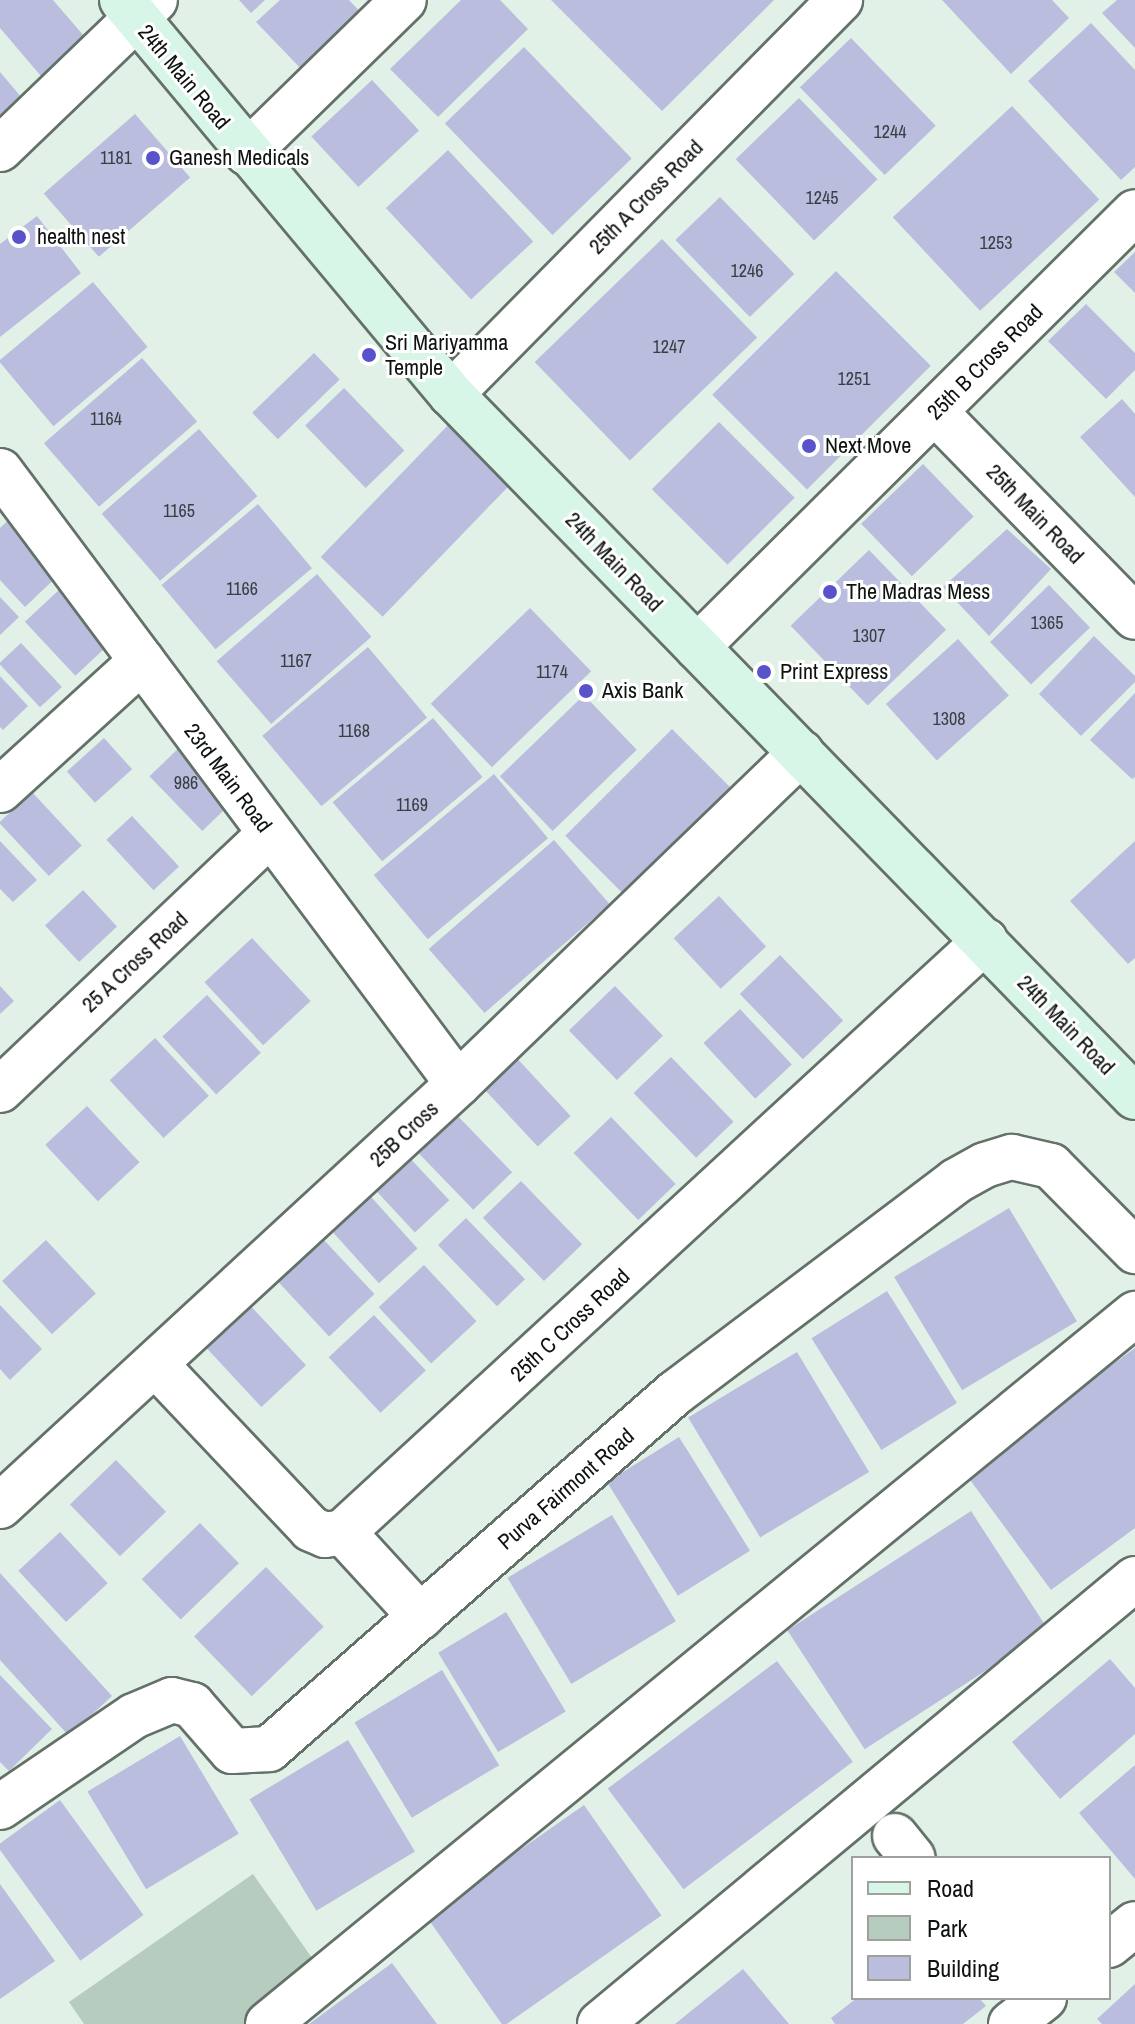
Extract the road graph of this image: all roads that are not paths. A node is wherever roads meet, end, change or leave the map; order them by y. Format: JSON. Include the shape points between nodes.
{"nodes":[{"id":1,"x":404,"y":0,"type":"edge"},
{"id":2,"x":840,"y":0,"type":"edge"},
{"id":3,"x":138,"y":7,"type":"edge"},
{"id":4,"x":0,"y":149,"type":"edge"},
{"id":5,"x":247,"y":153,"type":"junction"},
{"id":6,"x":1135,"y":212,"type":"edge"},
{"id":7,"x":451,"y":394,"type":"junction"},
{"id":8,"x":935,"y":412,"type":"junction"},
{"id":9,"x":2,"y":478,"type":"edge"},
{"id":10,"x":1134,"y":615,"type":"edge"},
{"id":11,"x":697,"y":647,"type":"junction"},
{"id":12,"x":142,"y":661,"type":"junction"},
{"id":13,"x":801,"y":753,"type":"junction"},
{"id":14,"x":0,"y":790,"type":"edge"},
{"id":15,"x":270,"y":834,"type":"junction"},
{"id":16,"x":985,"y":941,"type":"junction"},
{"id":17,"x":458,"y":1084,"type":"junction"},
{"id":18,"x":0,"y":1090,"type":"edge"},
{"id":19,"x":1135,"y":1097,"type":"edge"},
{"id":20,"x":1135,"y":1251,"type":"edge"},
{"id":21,"x":1135,"y":1314,"type":"edge"},
{"id":22,"x":157,"y":1366,"type":"junction"},
{"id":23,"x":0,"y":1506,"type":"edge"},
{"id":24,"x":343,"y":1532,"type":"junction"},
{"id":25,"x":1135,"y":1579,"type":"edge"},
{"id":26,"x":421,"y":1617,"type":"junction"},
{"id":27,"x":0,"y":1807,"type":"edge"},
{"id":28,"x":1135,"y":1924,"type":"edge"},
{"id":29,"x":1111,"y":1943,"type":"edge"},
{"id":30,"x":268,"y":2024,"type":"edge"},
{"id":31,"x":600,"y":2024,"type":"edge"}],
"edges":[{"from":1,"to":5,"type":"street"},
{"from":2,"to":7,"type":"street","name":"25th A Cross Road"},
{"from":3,"to":4,"type":"street"},
{"from":3,"to":5,"type":"street","name":"24th Main Road"},
{"from":5,"to":7,"type":"street","name":"24th Main Road"},
{"from":6,"to":8,"type":"street","name":"25th B Cross Road"},
{"from":7,"to":11,"type":"street","name":"24th Main Road"},
{"from":8,"to":10,"type":"street","name":"25th Main Road"},
{"from":8,"to":11,"type":"street","name":"25th B Cross Road"},
{"from":9,"to":12,"type":"street","name":"23rd Main Road"},
{"from":11,"to":13,"type":"street","name":"24th Main Road"},
{"from":12,"to":14,"type":"street"},
{"from":12,"to":15,"type":"street","name":"23rd Main Road"},
{"from":13,"to":16,"type":"street","name":"24th Main Road"},
{"from":13,"to":17,"type":"street","name":"25B Cross"},
{"from":15,"to":17,"type":"street","name":"23rd Main Road"},
{"from":15,"to":18,"type":"street","name":"25 A Cross Road"},
{"from":16,"to":19,"type":"street","name":"24th Main Road"},
{"from":16,"to":24,"type":"street","name":"25th C Cross Road"},
{"from":17,"to":22,"type":"street","name":"25B Cross"},
{"from":20,"to":26,"type":"street","name":"Purva Fairmont Road","via":[[1051,1166],[1012,1157],[985,1165],[956,1181],[675,1393]]},
{"from":21,"to":30,"type":"street"},
{"from":22,"to":23,"type":"street","name":"25B Cross"},
{"from":22,"to":24,"type":"street","via":[[311,1529],[325,1535]]},
{"from":24,"to":26,"type":"street"},
{"from":25,"to":31,"type":"street"},
{"from":26,"to":27,"type":"street","name":"Purva Fairmont Road","via":[[261,1753],[232,1751],[192,1705],[172,1700],[134,1716]]},
{"from":28,"to":29,"type":"street"}]}
